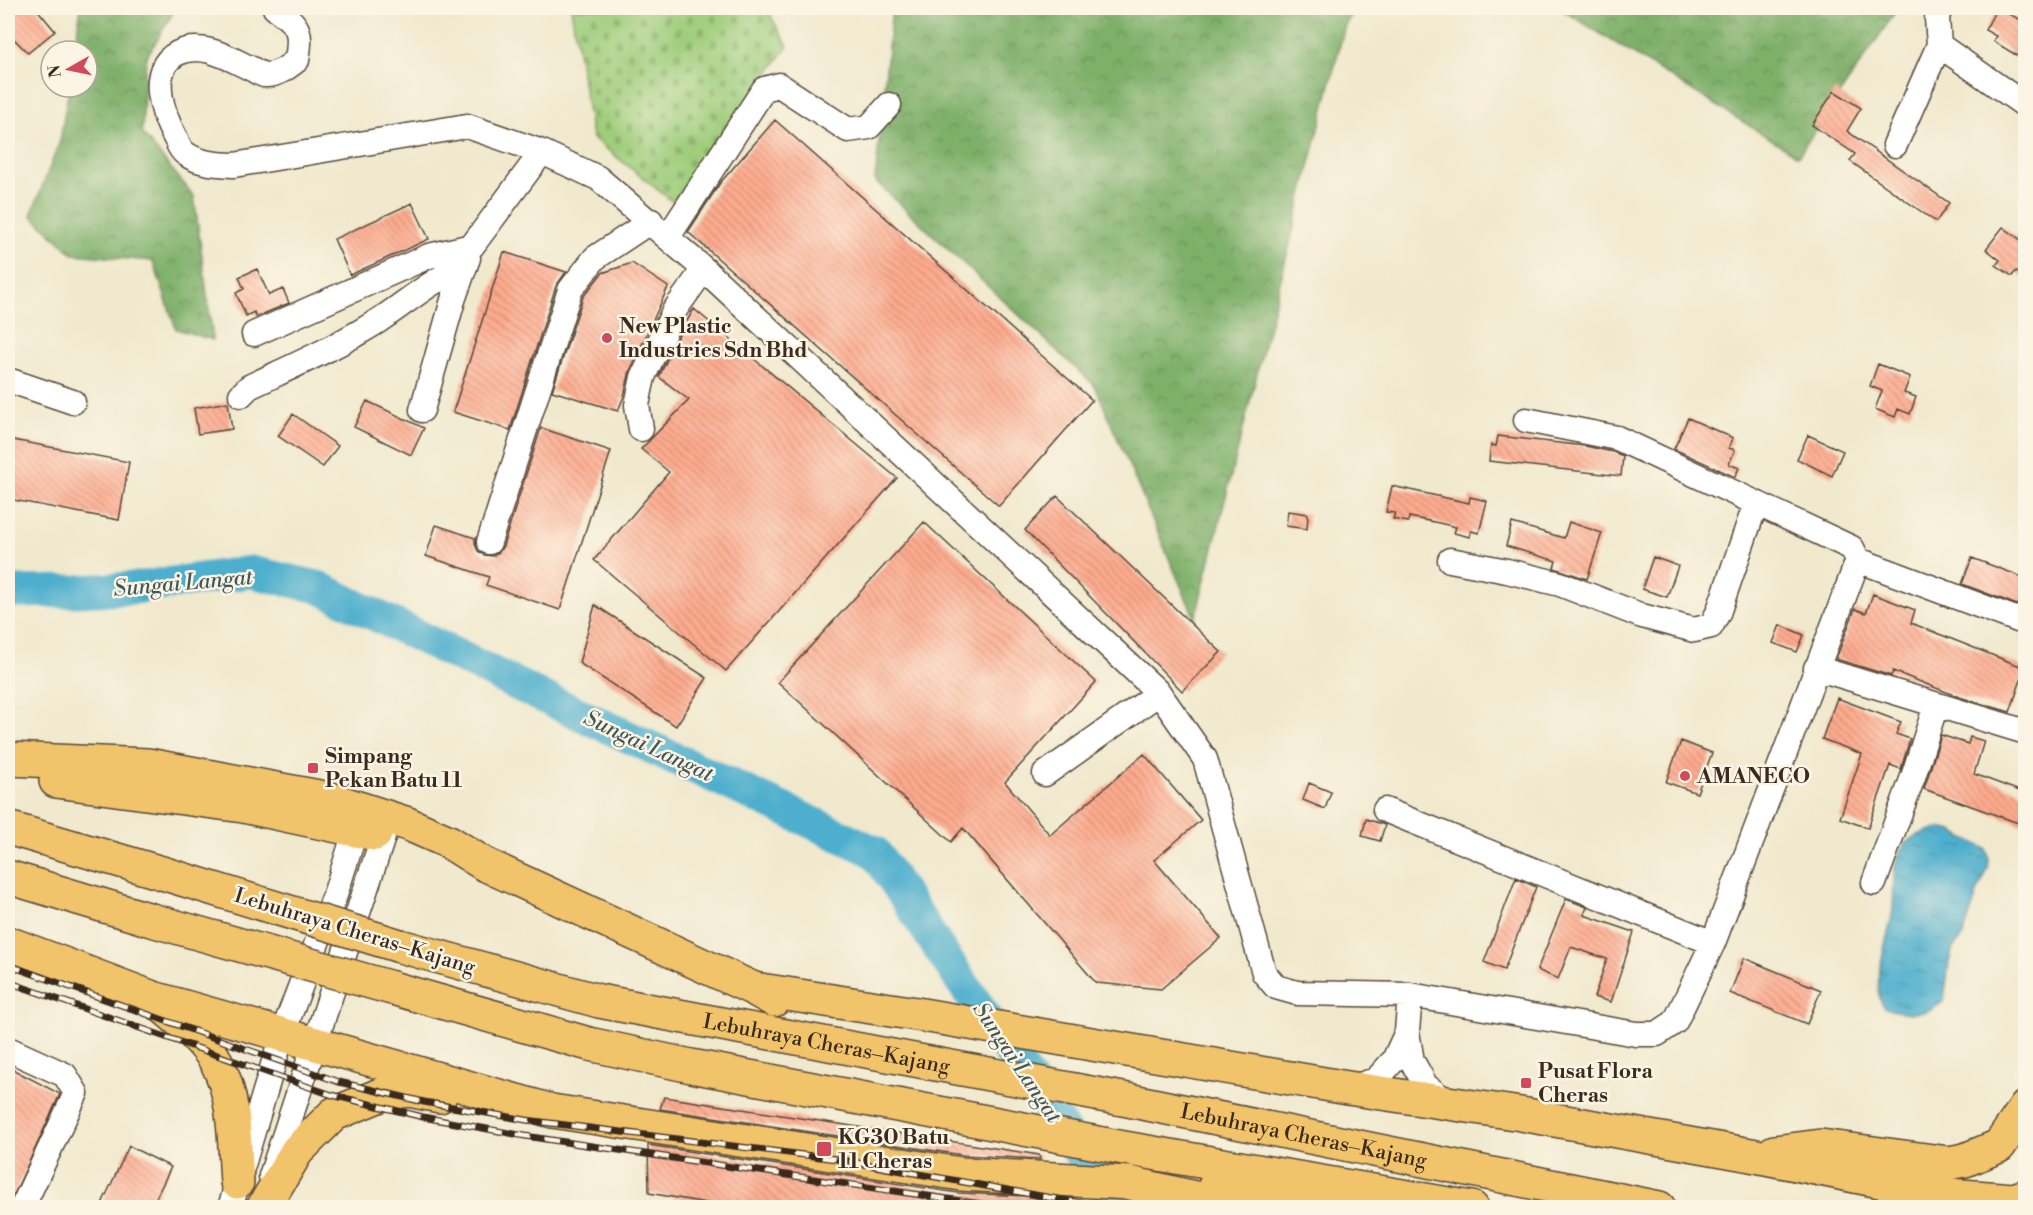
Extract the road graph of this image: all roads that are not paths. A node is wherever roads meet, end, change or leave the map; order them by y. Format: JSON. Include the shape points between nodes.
{"nodes":[{"id":1,"x":275,"y":8,"type":"edge"},
{"id":2,"x":1940,"y":8,"type":"edge"},
{"id":3,"x":1939,"y":45,"type":"junction"},
{"id":4,"x":889,"y":105,"type":"dead end"},
{"id":5,"x":2025,"y":106,"type":"edge"},
{"id":6,"x":1895,"y":145,"type":"dead end"},
{"id":7,"x":542,"y":152,"type":"junction"},
{"id":8,"x":659,"y":229,"type":"junction"},
{"id":9,"x":468,"y":256,"type":"junction"},
{"id":10,"x":704,"y":269,"type":"junction"},
{"id":11,"x":254,"y":334,"type":"dead end"},
{"id":12,"x":8,"y":380,"type":"edge"},
{"id":13,"x":241,"y":395,"type":"dead end"},
{"id":14,"x":73,"y":402,"type":"dead end"},
{"id":15,"x":422,"y":410,"type":"dead end"},
{"id":16,"x":1526,"y":420,"type":"dead end"},
{"id":17,"x":641,"y":429,"type":"dead end"},
{"id":18,"x":1756,"y":503,"type":"junction"},
{"id":19,"x":489,"y":542,"type":"dead end"},
{"id":20,"x":1450,"y":560,"type":"dead end"},
{"id":21,"x":1858,"y":560,"type":"junction"},
{"id":22,"x":2025,"y":623,"type":"edge"},
{"id":23,"x":1816,"y":668,"type":"junction"},
{"id":24,"x":1159,"y":693,"type":"junction"},
{"id":25,"x":1936,"y":705,"type":"junction"},
{"id":26,"x":2025,"y":732,"type":"edge"},
{"id":27,"x":8,"y":759,"type":"edge"},
{"id":28,"x":8,"y":771,"type":"edge"},
{"id":29,"x":1045,"y":774,"type":"dead end"},
{"id":30,"x":1385,"y":810,"type":"dead end"},
{"id":31,"x":8,"y":828,"type":"edge"},
{"id":32,"x":369,"y":833,"type":"junction"},
{"id":33,"x":484,"y":864,"type":"junction"},
{"id":34,"x":8,"y":877,"type":"edge"},
{"id":35,"x":1874,"y":884,"type":"dead end"},
{"id":36,"x":8,"y":943,"type":"edge"},
{"id":37,"x":1713,"y":943,"type":"junction"},
{"id":38,"x":754,"y":989,"type":"junction"},
{"id":39,"x":1410,"y":995,"type":"junction"},
{"id":40,"x":153,"y":998,"type":"junction"},
{"id":41,"x":1407,"y":1032,"type":"junction"},
{"id":42,"x":282,"y":1035,"type":"junction"},
{"id":43,"x":315,"y":1044,"type":"junction"},
{"id":44,"x":8,"y":1049,"type":"edge"},
{"id":45,"x":874,"y":1052,"type":"junction"},
{"id":46,"x":691,"y":1066,"type":"junction"},
{"id":47,"x":1348,"y":1088,"type":"junction"},
{"id":48,"x":1450,"y":1103,"type":"junction"},
{"id":49,"x":2025,"y":1107,"type":"edge"},
{"id":50,"x":552,"y":1111,"type":"junction"},
{"id":51,"x":1751,"y":1155,"type":"junction"},
{"id":52,"x":1143,"y":1180,"type":"junction"},
{"id":53,"x":234,"y":1195,"type":"edge"},
{"id":54,"x":2025,"y":1196,"type":"edge"},
{"id":55,"x":22,"y":1208,"type":"edge"},
{"id":56,"x":262,"y":1208,"type":"edge"},
{"id":57,"x":1239,"y":1208,"type":"edge"},
{"id":58,"x":1321,"y":1208,"type":"edge"},
{"id":59,"x":1472,"y":1208,"type":"edge"},
{"id":60,"x":1659,"y":1208,"type":"edge"}],
"edges":[{"from":1,"to":7,"type":"street","via":[[295,23],[300,42],[297,60],[283,71],[265,75],[214,52],[195,49],[177,53],[165,65],[159,85],[162,103],[184,154],[205,163],[234,165],[467,126]]},
{"from":2,"to":3,"type":"street","via":[[1936,18]]},
{"from":3,"to":5,"type":"street"},
{"from":3,"to":6,"type":"street"},
{"from":4,"to":8,"type":"street","via":[[868,127],[848,130],[779,85],[764,89]]},
{"from":7,"to":8,"type":"street","via":[[598,178]]},
{"from":7,"to":9,"type":"street"},
{"from":8,"to":10,"type":"street"},
{"from":8,"to":19,"type":"street","via":[[595,258],[570,290]]},
{"from":9,"to":11,"type":"street","via":[[429,256]]},
{"from":9,"to":13,"type":"street","via":[[379,320],[329,350],[249,387]]},
{"from":9,"to":15,"type":"street"},
{"from":10,"to":17,"type":"street","via":[[674,310],[643,377],[638,405]]},
{"from":10,"to":24,"type":"street"},
{"from":12,"to":14,"type":"street"},
{"from":16,"to":18,"type":"street","via":[[1617,438]]},
{"from":18,"to":20,"type":"street","via":[[1718,613],[1711,626],[1694,630],[1642,616],[1560,584]]},
{"from":18,"to":21,"type":"street","via":[[1852,548]]},
{"from":21,"to":22,"type":"street"},
{"from":21,"to":23,"type":"street"},
{"from":23,"to":25,"type":"street"},
{"from":23,"to":37,"type":"street"},
{"from":24,"to":29,"type":"street"},
{"from":24,"to":39,"type":"street","via":[[1205,759],[1264,973],[1276,987],[1297,993]]},
{"from":25,"to":26,"type":"street"},
{"from":25,"to":35,"type":"street"},
{"from":27,"to":33,"type":"highway","via":[[148,765],[330,799],[408,824],[449,842]]},
{"from":28,"to":32,"type":"highway","via":[[60,782],[243,806]]},
{"from":30,"to":37,"type":"street"},
{"from":31,"to":45,"type":"highway","name":"Lebuhraya Cheras–Kajang","bridge":true,"via":[[400,946],[599,1001]]},
{"from":32,"to":33,"type":"highway","via":[[436,856]]},
{"from":32,"to":42,"type":"street","via":[[335,895]]},
{"from":32,"to":43,"type":"street"},
{"from":33,"to":38,"type":"highway"},
{"from":34,"to":46,"type":"highway","name":"Lebuhraya Cheras–Kajang","bridge":true,"via":[[589,1044]]},
{"from":36,"to":40,"type":"highway"},
{"from":37,"to":39,"type":"street","via":[[1675,1022],[1657,1034],[1636,1034]]},
{"from":38,"to":45,"type":"highway"},
{"from":38,"to":47,"type":"highway"},
{"from":39,"to":41,"type":"street"},
{"from":40,"to":42,"type":"highway"},
{"from":40,"to":53,"type":"highway","via":[[194,1034],[217,1063],[228,1091],[232,1118]]},
{"from":41,"to":47,"type":"street","via":[[1394,1060],[1376,1080]]},
{"from":41,"to":48,"type":"street","via":[[1412,1061],[1426,1086]]},
{"from":42,"to":43,"type":"highway"},
{"from":42,"to":53,"type":"street"},
{"from":43,"to":50,"type":"highway"},
{"from":43,"to":56,"type":"street"},
{"from":44,"to":55,"type":"street","via":[[65,1075],[76,1093]]},
{"from":45,"to":60,"type":"highway","name":"Lebuhraya Cheras–Kajang"},
{"from":46,"to":52,"type":"highway","via":[[767,1097]]},
{"from":46,"to":59,"type":"highway","name":"Lebuhraya Cheras–Kajang","via":[[1124,1148]]},
{"from":47,"to":48,"type":"highway"},
{"from":48,"to":51,"type":"highway"},
{"from":49,"to":51,"type":"highway","via":[[1999,1146],[1948,1164],[1821,1146]]},
{"from":50,"to":52,"type":"highway","via":[[961,1174]]},
{"from":50,"to":56,"type":"highway","via":[[502,1110],[408,1090],[380,1095],[334,1114],[297,1151]]},
{"from":51,"to":54,"type":"highway","via":[[1949,1195],[2013,1200]]},
{"from":52,"to":57,"type":"highway"},
{"from":52,"to":58,"type":"highway"}]}
